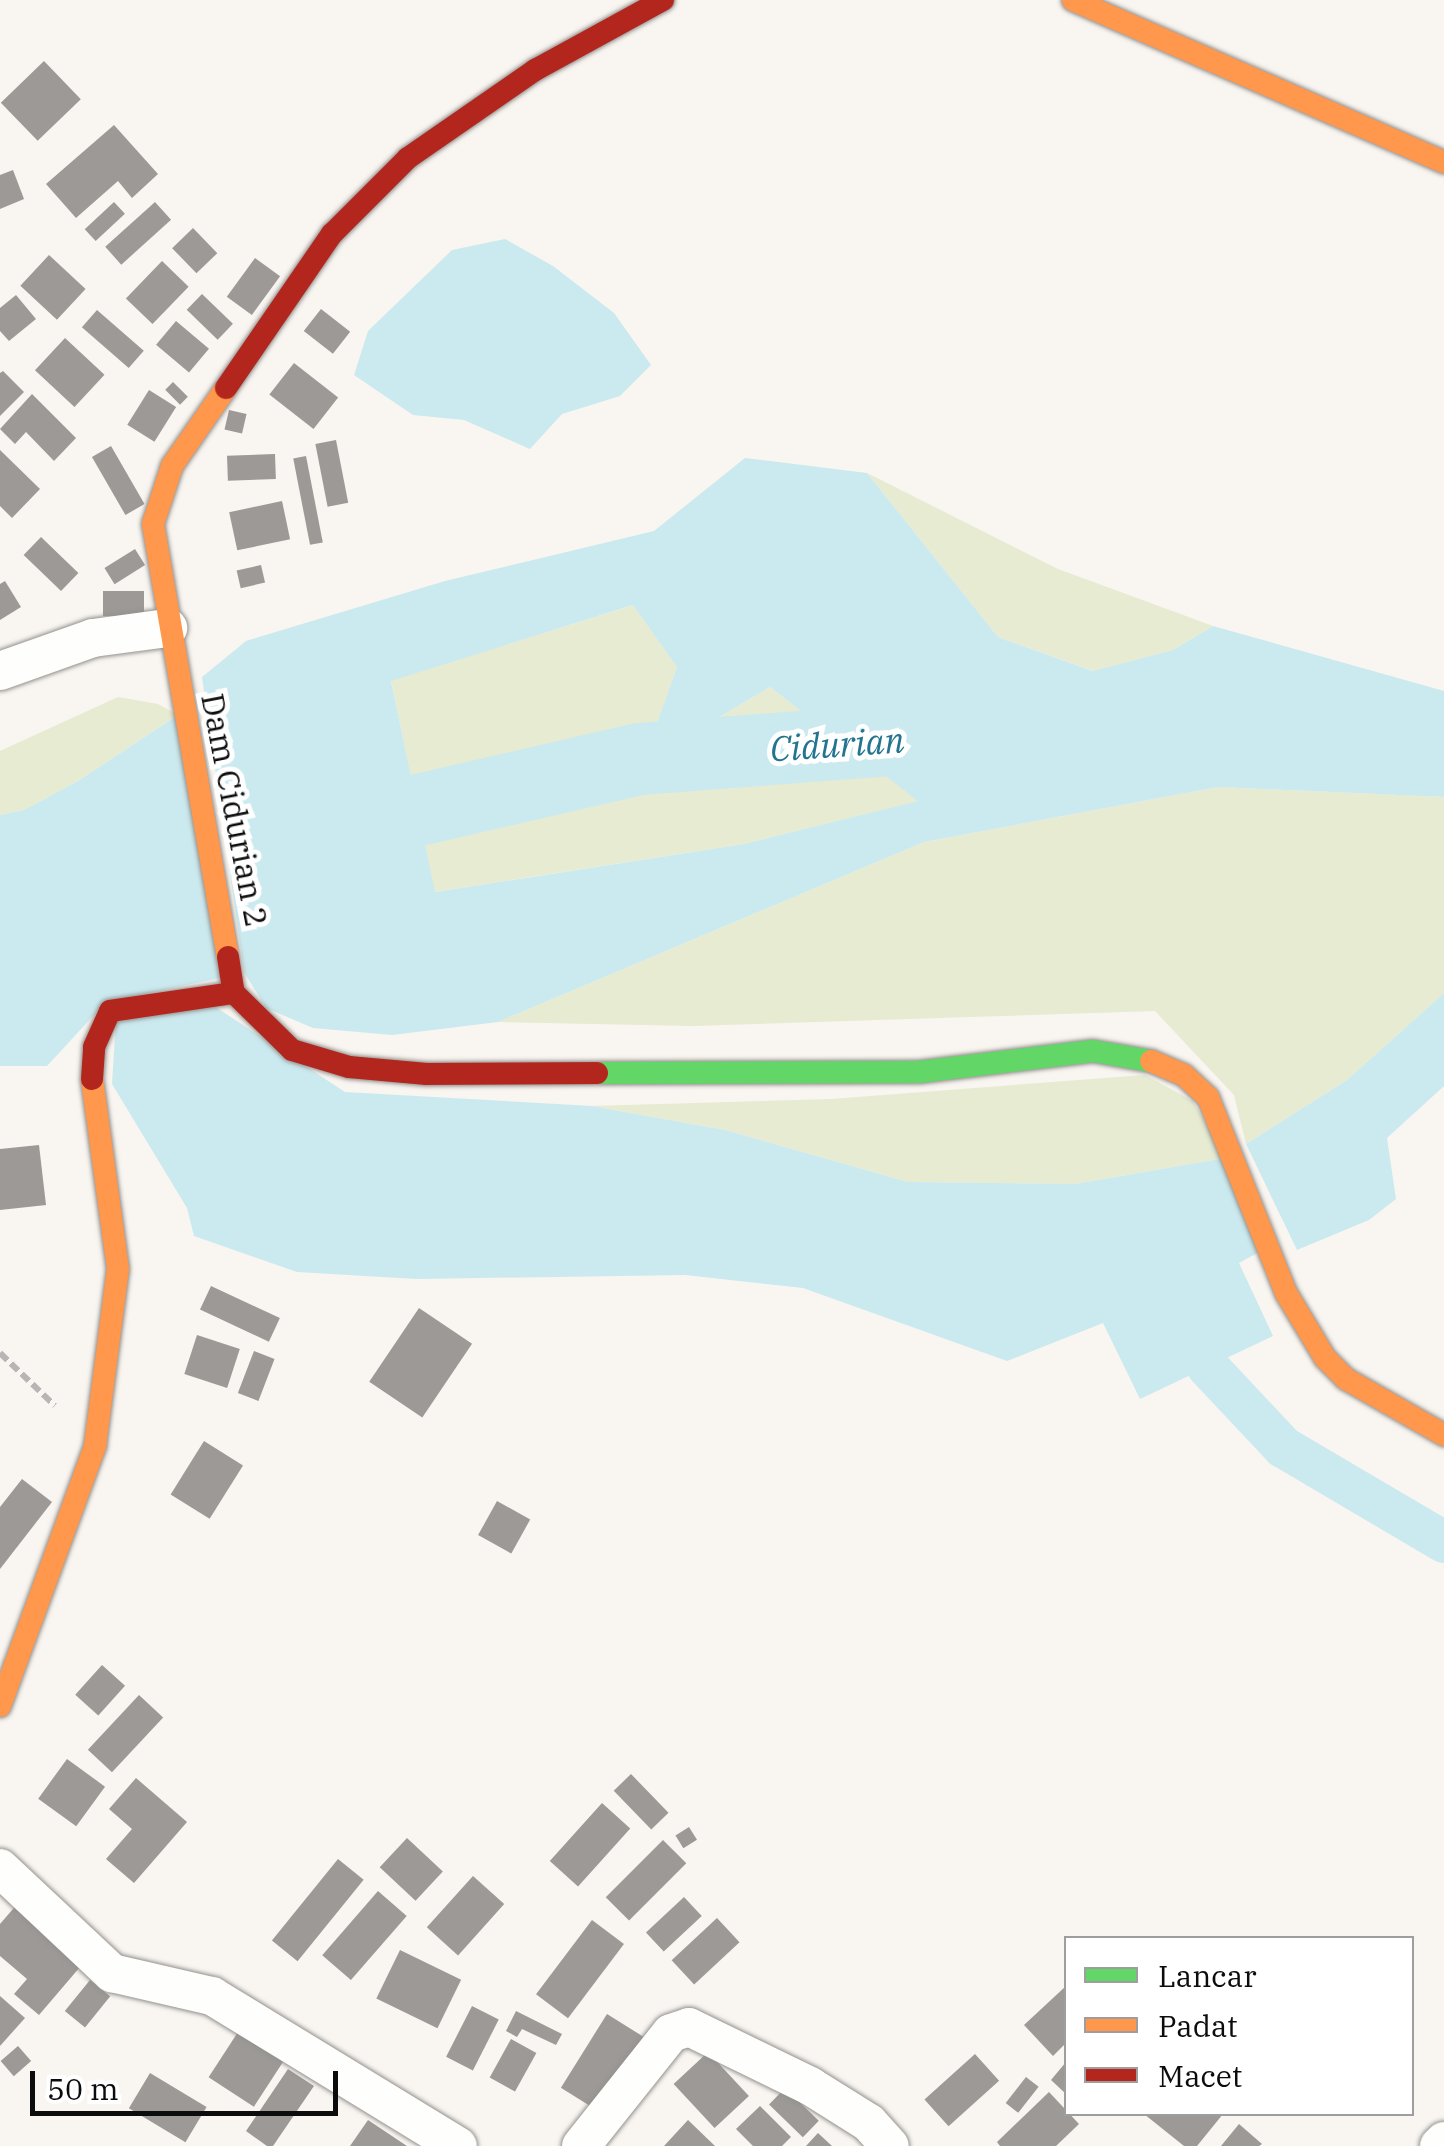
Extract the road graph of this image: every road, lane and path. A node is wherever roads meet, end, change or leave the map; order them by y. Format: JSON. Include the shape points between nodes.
{"nodes":[{"id":1,"x":663,"y":0,"type":"edge"},
{"id":2,"x":1073,"y":0,"type":"edge"},
{"id":3,"x":1444,"y":162,"type":"edge"},
{"id":4,"x":168,"y":628,"type":"junction"},
{"id":5,"x":0,"y":671,"type":"edge"},
{"id":6,"x":234,"y":993,"type":"junction"},
{"id":7,"x":0,"y":1352,"type":"edge"},
{"id":8,"x":1444,"y":1435,"type":"edge"},
{"id":9,"x":94,"y":1446,"type":"junction"},
{"id":10,"x":0,"y":1706,"type":"edge"},
{"id":11,"x":0,"y":1868,"type":"edge"},
{"id":12,"x":458,"y":2146,"type":"edge"},
{"id":13,"x":580,"y":2146,"type":"edge"},
{"id":14,"x":890,"y":2146,"type":"edge"}],
"edges":[{"from":1,"to":4,"type":"street","name":"Dam Cidurian 2","via":[[536,70],[408,158],[332,234],[172,466],[156,500],[153,524]]},
{"from":2,"to":3,"type":"street"},
{"from":4,"to":5,"type":"street","via":[[108,634]]},
{"from":4,"to":6,"type":"street","name":"Dam Cidurian 2"},
{"from":6,"to":8,"type":"street","via":[[292,1050],[349,1067],[427,1074],[919,1072],[1092,1051],[1152,1061],[1184,1075],[1208,1097],[1286,1293],[1326,1358],[1346,1379]]},
{"from":6,"to":9,"type":"street","via":[[110,1011],[94,1046],[92,1075],[118,1269]]},
{"from":7,"to":9,"type":"path"},
{"from":9,"to":10,"type":"street"},
{"from":11,"to":12,"type":"street","via":[[112,1974],[212,1996]]},
{"from":13,"to":14,"type":"street","via":[[671,2034],[689,2027],[810,2086],[870,2123]]}]}
